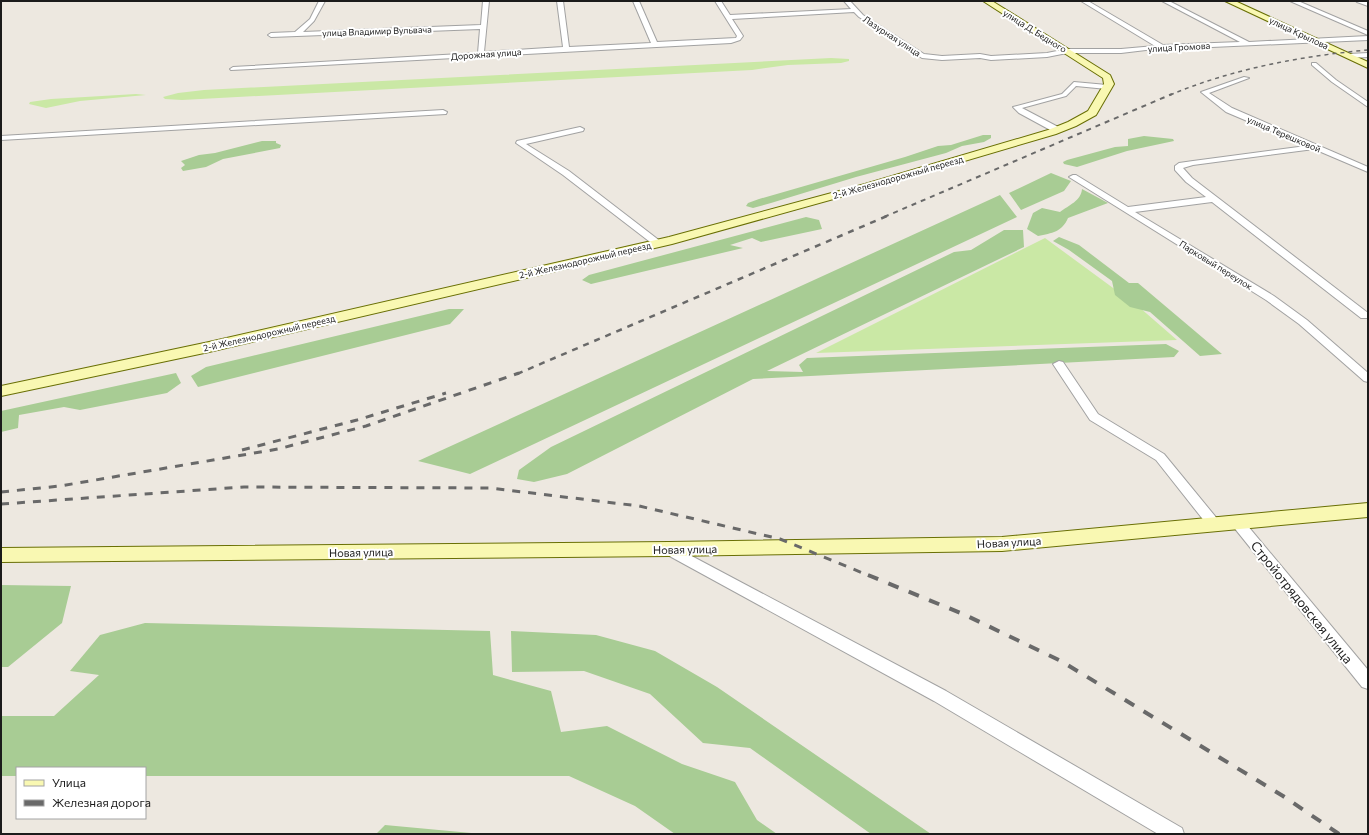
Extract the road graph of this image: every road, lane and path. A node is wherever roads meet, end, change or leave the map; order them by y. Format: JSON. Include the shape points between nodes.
{"nodes":[{"id":1,"x":322,"y":1,"type":"edge"},
{"id":2,"x":486,"y":1,"type":"edge"},
{"id":3,"x":560,"y":1,"type":"edge"},
{"id":4,"x":636,"y":1,"type":"edge"},
{"id":5,"x":718,"y":1,"type":"edge"},
{"id":6,"x":847,"y":1,"type":"edge"},
{"id":7,"x":987,"y":1,"type":"edge"},
{"id":8,"x":1084,"y":1,"type":"edge"},
{"id":9,"x":1165,"y":1,"type":"edge"},
{"id":10,"x":1229,"y":1,"type":"edge"},
{"id":11,"x":1293,"y":1,"type":"edge"},
{"id":12,"x":1360,"y":1,"type":"edge"},
{"id":13,"x":1368,"y":4,"type":"edge"},
{"id":14,"x":857,"y":10,"type":"junction"},
{"id":15,"x":729,"y":17,"type":"junction"},
{"id":16,"x":484,"y":27,"type":"junction"},
{"id":17,"x":1368,"y":33,"type":"edge"},
{"id":18,"x":296,"y":34,"type":"junction"},
{"id":19,"x":271,"y":35,"type":"dead end"},
{"id":20,"x":1368,"y":38,"type":"edge"},
{"id":21,"x":1316,"y":40,"type":"junction"},
{"id":22,"x":1248,"y":43,"type":"junction"},
{"id":23,"x":655,"y":44,"type":"junction"},
{"id":24,"x":1161,"y":47,"type":"junction"},
{"id":25,"x":566,"y":49,"type":"junction"},
{"id":26,"x":1067,"y":51,"type":"junction"},
{"id":27,"x":481,"y":54,"type":"junction"},
{"id":28,"x":1368,"y":55,"type":"edge"},
{"id":29,"x":1349,"y":56,"type":"junction"},
{"id":30,"x":991,"y":58,"type":"joint"},
{"id":31,"x":1314,"y":64,"type":"dead end"},
{"id":32,"x":1368,"y":65,"type":"edge"},
{"id":33,"x":233,"y":69,"type":"dead end"},
{"id":34,"x":1246,"y":78,"type":"dead end"},
{"id":35,"x":1107,"y":87,"type":"junction"},
{"id":36,"x":1368,"y":105,"type":"edge"},
{"id":37,"x":443,"y":112,"type":"dead end"},
{"id":38,"x":580,"y":129,"type":"dead end"},
{"id":39,"x":1057,"y":130,"type":"junction"},
{"id":40,"x":1,"y":138,"type":"edge"},
{"id":41,"x":1315,"y":147,"type":"junction"},
{"id":42,"x":1368,"y":170,"type":"edge"},
{"id":43,"x":1073,"y":177,"type":"dead end"},
{"id":44,"x":1214,"y":199,"type":"junction"},
{"id":45,"x":1127,"y":210,"type":"junction"},
{"id":46,"x":657,"y":243,"type":"junction"},
{"id":47,"x":1365,"y":316,"type":"dead end"},
{"id":48,"x":1059,"y":364,"type":"dead end"},
{"id":49,"x":1368,"y":379,"type":"edge"},
{"id":50,"x":1,"y":391,"type":"edge"},
{"id":51,"x":1368,"y":510,"type":"edge"},
{"id":52,"x":1237,"y":522,"type":"junction"},
{"id":53,"x":1214,"y":524,"type":"junction"},
{"id":54,"x":669,"y":549,"type":"junction"},
{"id":55,"x":1,"y":555,"type":"edge"},
{"id":56,"x":1368,"y":682,"type":"edge"},
{"id":57,"x":1175,"y":834,"type":"edge"}],
"edges":[{"from":1,"to":18,"type":"street","via":[[314,20]]},
{"from":2,"to":16,"type":"street"},
{"from":3,"to":25,"type":"street"},
{"from":4,"to":23,"type":"street"},
{"from":5,"to":15,"type":"street"},
{"from":6,"to":14,"type":"street","name":"Лазурная улица"},
{"from":7,"to":26,"type":"street","name":"улица Д. Бедного"},
{"from":8,"to":24,"type":"street"},
{"from":9,"to":22,"type":"street"},
{"from":10,"to":21,"type":"street","name":"улица Крылова"},
{"from":11,"to":17,"type":"street"},
{"from":12,"to":13,"type":"street"},
{"from":14,"to":15,"type":"street"},
{"from":14,"to":30,"type":"street","name":"Лазурная улица","via":[[861,16],[922,56]]},
{"from":15,"to":23,"type":"street","name":"Дорожная улица","via":[[740,36],[738,39]]},
{"from":16,"to":18,"type":"street","name":"улица Владимир Вульвача"},
{"from":16,"to":27,"type":"street"},
{"from":18,"to":19,"type":"street","name":"улица Владимир Вульвача"},
{"from":20,"to":21,"type":"street","name":"улица Громова"},
{"from":21,"to":22,"type":"street","name":"улица Громова"},
{"from":21,"to":29,"type":"street","name":"улица Крылова"},
{"from":22,"to":24,"type":"street","name":"улица Громова"},
{"from":23,"to":25,"type":"street","name":"Дорожная улица"},
{"from":24,"to":26,"type":"street","name":"улица Громова","via":[[1121,51]]},
{"from":25,"to":27,"type":"street","name":"Дорожная улица"},
{"from":26,"to":30,"type":"street","name":"улица Громова","via":[[1047,55]]},
{"from":26,"to":35,"type":"street","name":"улица Д. Бедного","via":[[1107,77]]},
{"from":27,"to":33,"type":"street","name":"Дорожная улица"},
{"from":28,"to":29,"type":"street"},
{"from":29,"to":32,"type":"street","name":"улица Крылова"},
{"from":31,"to":36,"type":"street"},
{"from":34,"to":41,"type":"street","name":"улица Терешковой","via":[[1204,92],[1229,110]]},
{"from":35,"to":39,"type":"street","name":"2-й Железнодорожный переезд","via":[[1092,113]]},
{"from":35,"to":39,"type":"street","via":[[1074,84],[1064,95],[1017,107]]},
{"from":37,"to":40,"type":"street"},
{"from":38,"to":46,"type":"street","via":[[520,143],[566,173]]},
{"from":39,"to":46,"type":"street","name":"2-й Железнодорожный переезд","via":[[869,186]]},
{"from":41,"to":42,"type":"street","name":"улица Терешковой"},
{"from":41,"to":44,"type":"street","via":[[1193,163],[1178,168]]},
{"from":43,"to":45,"type":"street","name":"Парковый переулок"},
{"from":44,"to":45,"type":"street"},
{"from":44,"to":47,"type":"street"},
{"from":45,"to":49,"type":"street","name":"Парковый переулок","via":[[1270,298],[1303,322]]},
{"from":46,"to":50,"type":"street","name":"2-й Железнодорожный переезд","via":[[209,347]]},
{"from":48,"to":53,"type":"street","via":[[1094,417],[1160,457]]},
{"from":51,"to":52,"type":"street","name":"Новая улица"},
{"from":52,"to":53,"type":"street","name":"Новая улица"},
{"from":52,"to":56,"type":"street","name":"Стройотрядовская улица"},
{"from":53,"to":54,"type":"street","name":"Новая улица","via":[[1002,544]]},
{"from":54,"to":55,"type":"street","name":"Новая улица"},
{"from":54,"to":57,"type":"street","via":[[940,696]]}]}
